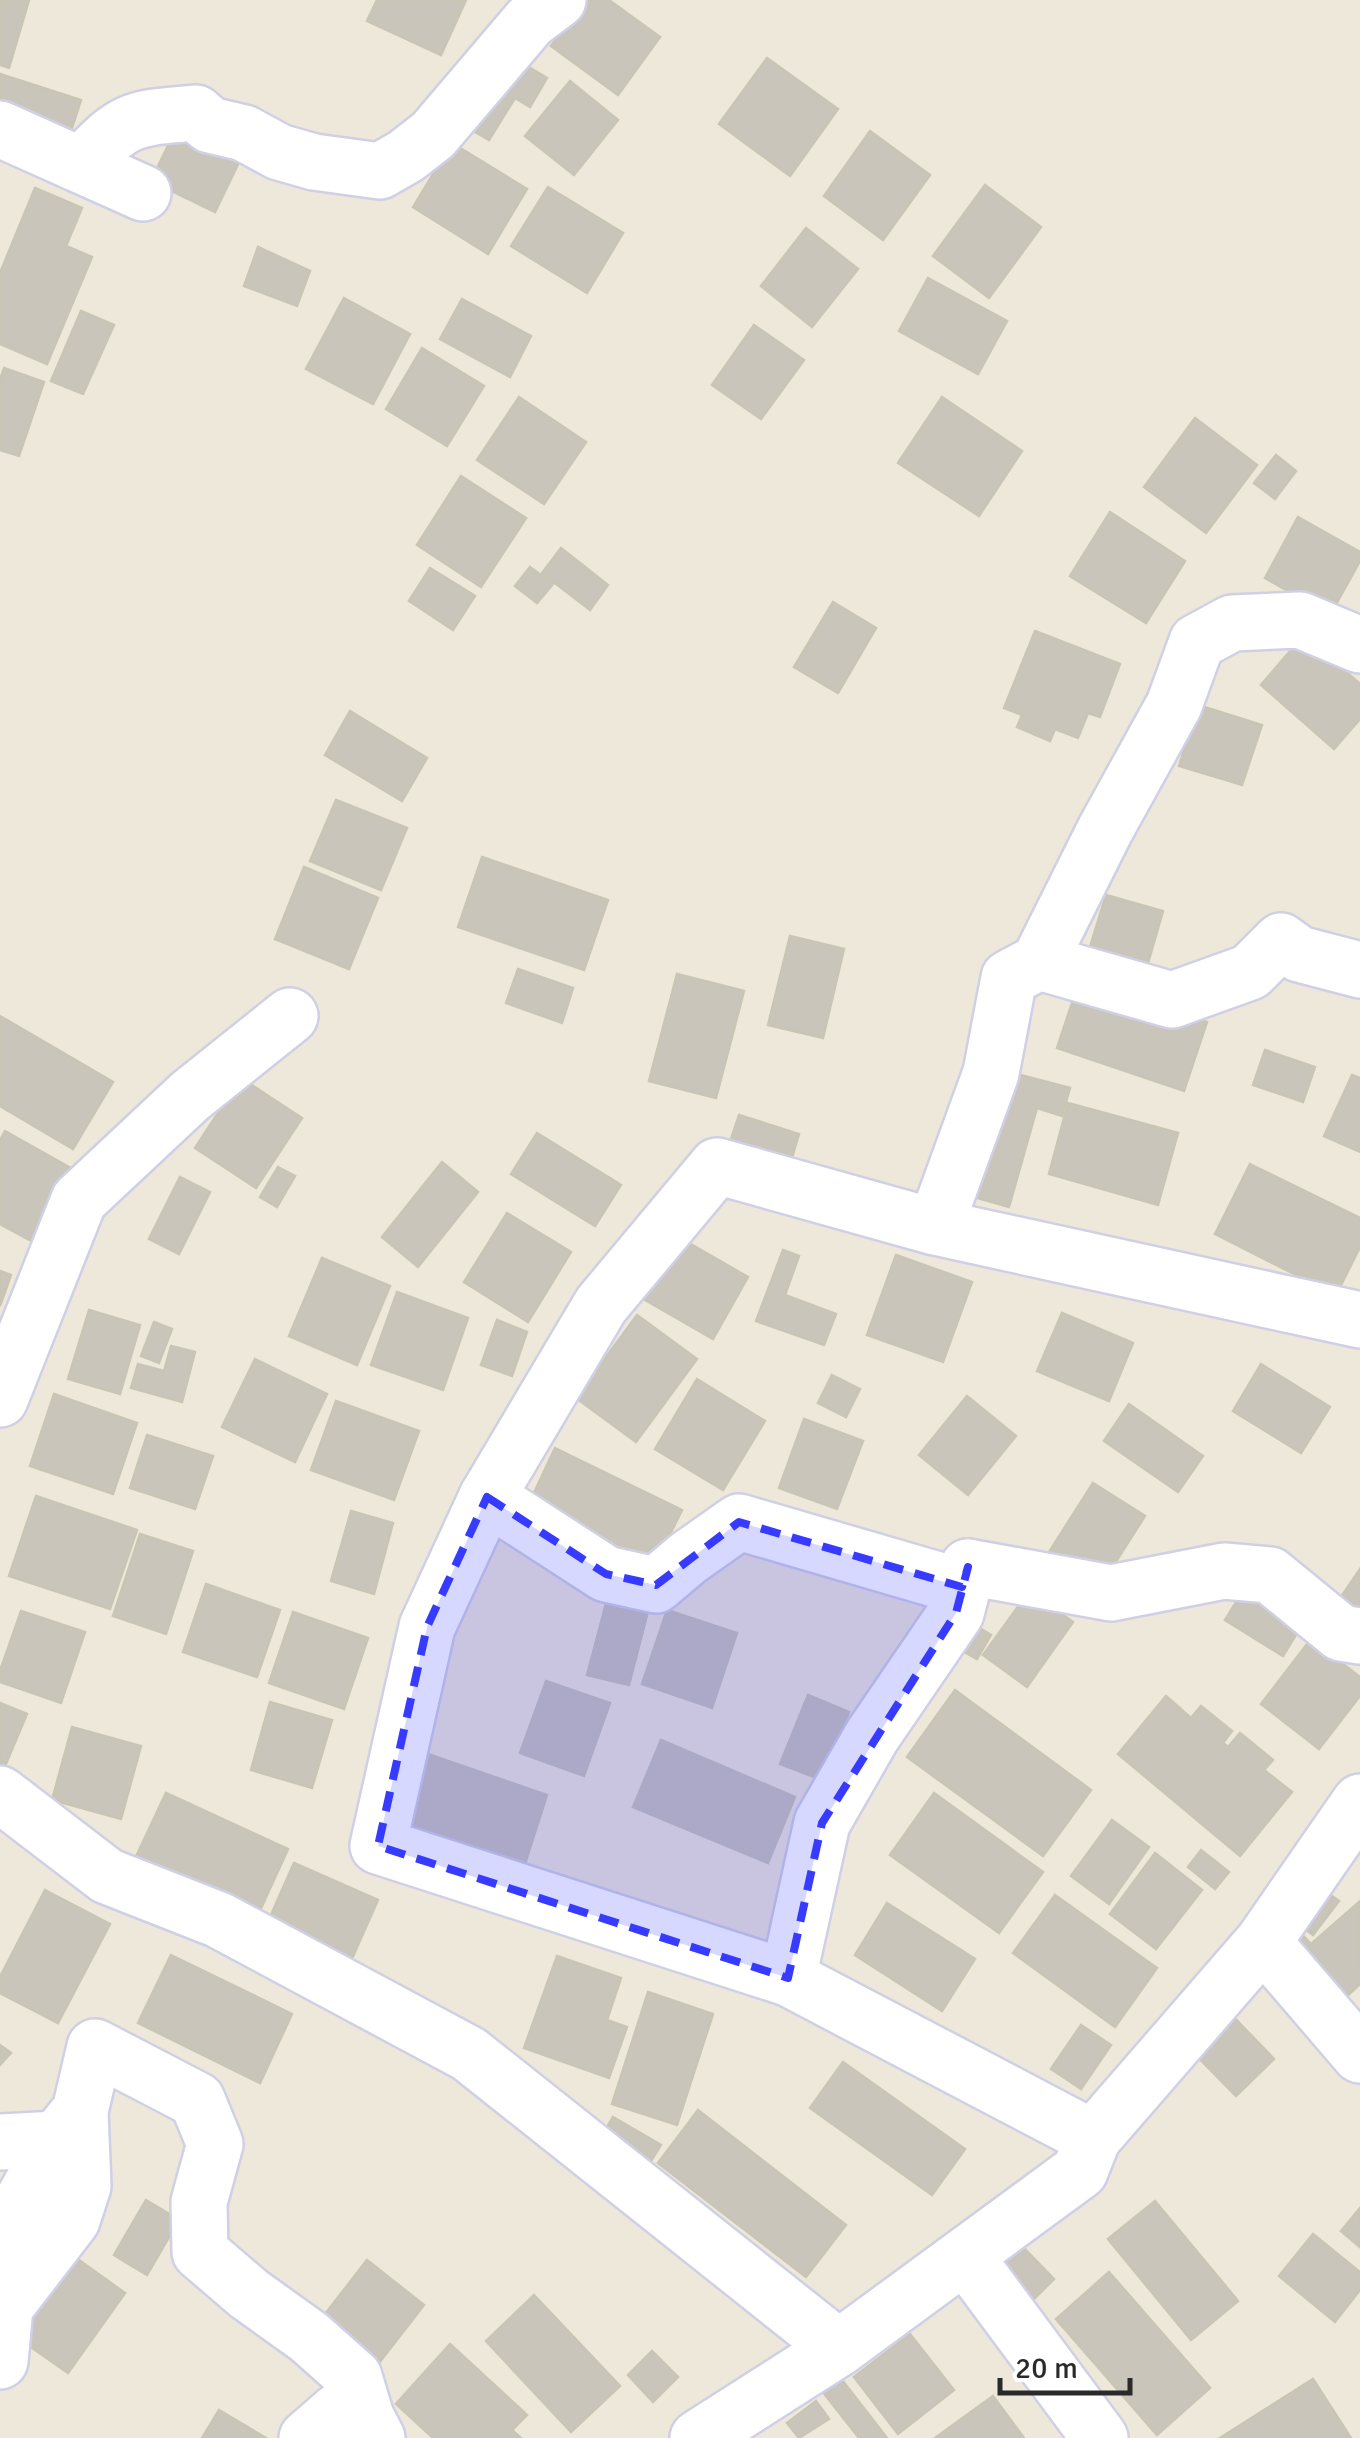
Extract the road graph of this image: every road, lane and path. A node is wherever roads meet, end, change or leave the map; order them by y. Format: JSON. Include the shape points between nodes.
{"nodes":[{"id":1,"x":558,"y":0,"type":"edge"},
{"id":2,"x":514,"y":24,"type":"edge"},
{"id":3,"x":0,"y":129,"type":"edge"},
{"id":4,"x":82,"y":165,"type":"junction"},
{"id":5,"x":143,"y":193,"type":"dead end"},
{"id":6,"x":1360,"y":645,"type":"edge"},
{"id":7,"x":1039,"y":962,"type":"junction"},
{"id":8,"x":1360,"y":970,"type":"edge"},
{"id":9,"x":290,"y":1016,"type":"dead end"},
{"id":10,"x":935,"y":1227,"type":"junction"},
{"id":11,"x":1360,"y":1320,"type":"edge"},
{"id":12,"x":0,"y":1399,"type":"edge"},
{"id":13,"x":486,"y":1497,"type":"junction"},
{"id":14,"x":968,"y":1567,"type":"junction"},
{"id":15,"x":1360,"y":1636,"type":"edge"},
{"id":16,"x":0,"y":1794,"type":"edge"},
{"id":17,"x":1360,"y":1802,"type":"edge"},
{"id":18,"x":1264,"y":1942,"type":"junction"},
{"id":19,"x":788,"y":1978,"type":"junction"},
{"id":20,"x":1360,"y":2055,"type":"edge"},
{"id":21,"x":68,"y":2125,"type":"junction"},
{"id":22,"x":1093,"y":2138,"type":"junction"},
{"id":23,"x":0,"y":2142,"type":"edge"},
{"id":24,"x":0,"y":2241,"type":"edge"},
{"id":25,"x":966,"y":2256,"type":"junction"},
{"id":26,"x":839,"y":2348,"type":"junction"},
{"id":27,"x":0,"y":2360,"type":"edge"},
{"id":28,"x":372,"y":2428,"type":"edge"},
{"id":29,"x":307,"y":2438,"type":"edge"},
{"id":30,"x":698,"y":2438,"type":"edge"},
{"id":31,"x":1100,"y":2438,"type":"edge"}],
"edges":[{"from":1,"to":2,"type":"street","via":[[530,21]]},
{"from":2,"to":4,"type":"street","via":[[434,135],[380,170],[279,152],[196,113],[142,118],[112,131]]},
{"from":3,"to":4,"type":"street"},
{"from":4,"to":5,"type":"street"},
{"from":6,"to":7,"type":"street","via":[[1300,620],[1232,623],[1196,642],[1174,705]]},
{"from":7,"to":8,"type":"street","via":[[1172,1000],[1250,972],[1281,941],[1298,954]]},
{"from":7,"to":10,"type":"street","via":[[1008,978],[991,1073]]},
{"from":9,"to":12,"type":"street","via":[[190,1096],[79,1200]]},
{"from":10,"to":11,"type":"street"},
{"from":10,"to":13,"type":"street","via":[[717,1166],[600,1305]]},
{"from":13,"to":14,"type":"street","via":[[606,1574],[656,1585],[739,1522],[962,1587]]},
{"from":13,"to":19,"type":"street","via":[[428,1626],[378,1846]]},
{"from":14,"to":15,"type":"street","via":[[1111,1593],[1224,1571],[1270,1575],[1341,1632]]},
{"from":14,"to":19,"type":"street","via":[[956,1613],[822,1823]]},
{"from":16,"to":26,"type":"street","via":[[107,1876],[220,1920],[469,2054]]},
{"from":17,"to":18,"type":"street"},
{"from":18,"to":20,"type":"street"},
{"from":18,"to":22,"type":"street"},
{"from":19,"to":22,"type":"street"},
{"from":21,"to":23,"type":"street"},
{"from":21,"to":24,"type":"street"},
{"from":21,"to":27,"type":"street","via":[[83,2186],[72,2220],[6,2308]]},
{"from":21,"to":28,"type":"street","via":[[95,2046],[197,2100],[215,2144],[199,2202],[200,2252],[354,2377]]},
{"from":22,"to":25,"type":"street","via":[[1080,2171]]},
{"from":25,"to":26,"type":"street"},
{"from":25,"to":31,"type":"street"},
{"from":26,"to":30,"type":"street"},
{"from":28,"to":29,"type":"street","via":[[338,2411]]}]}
